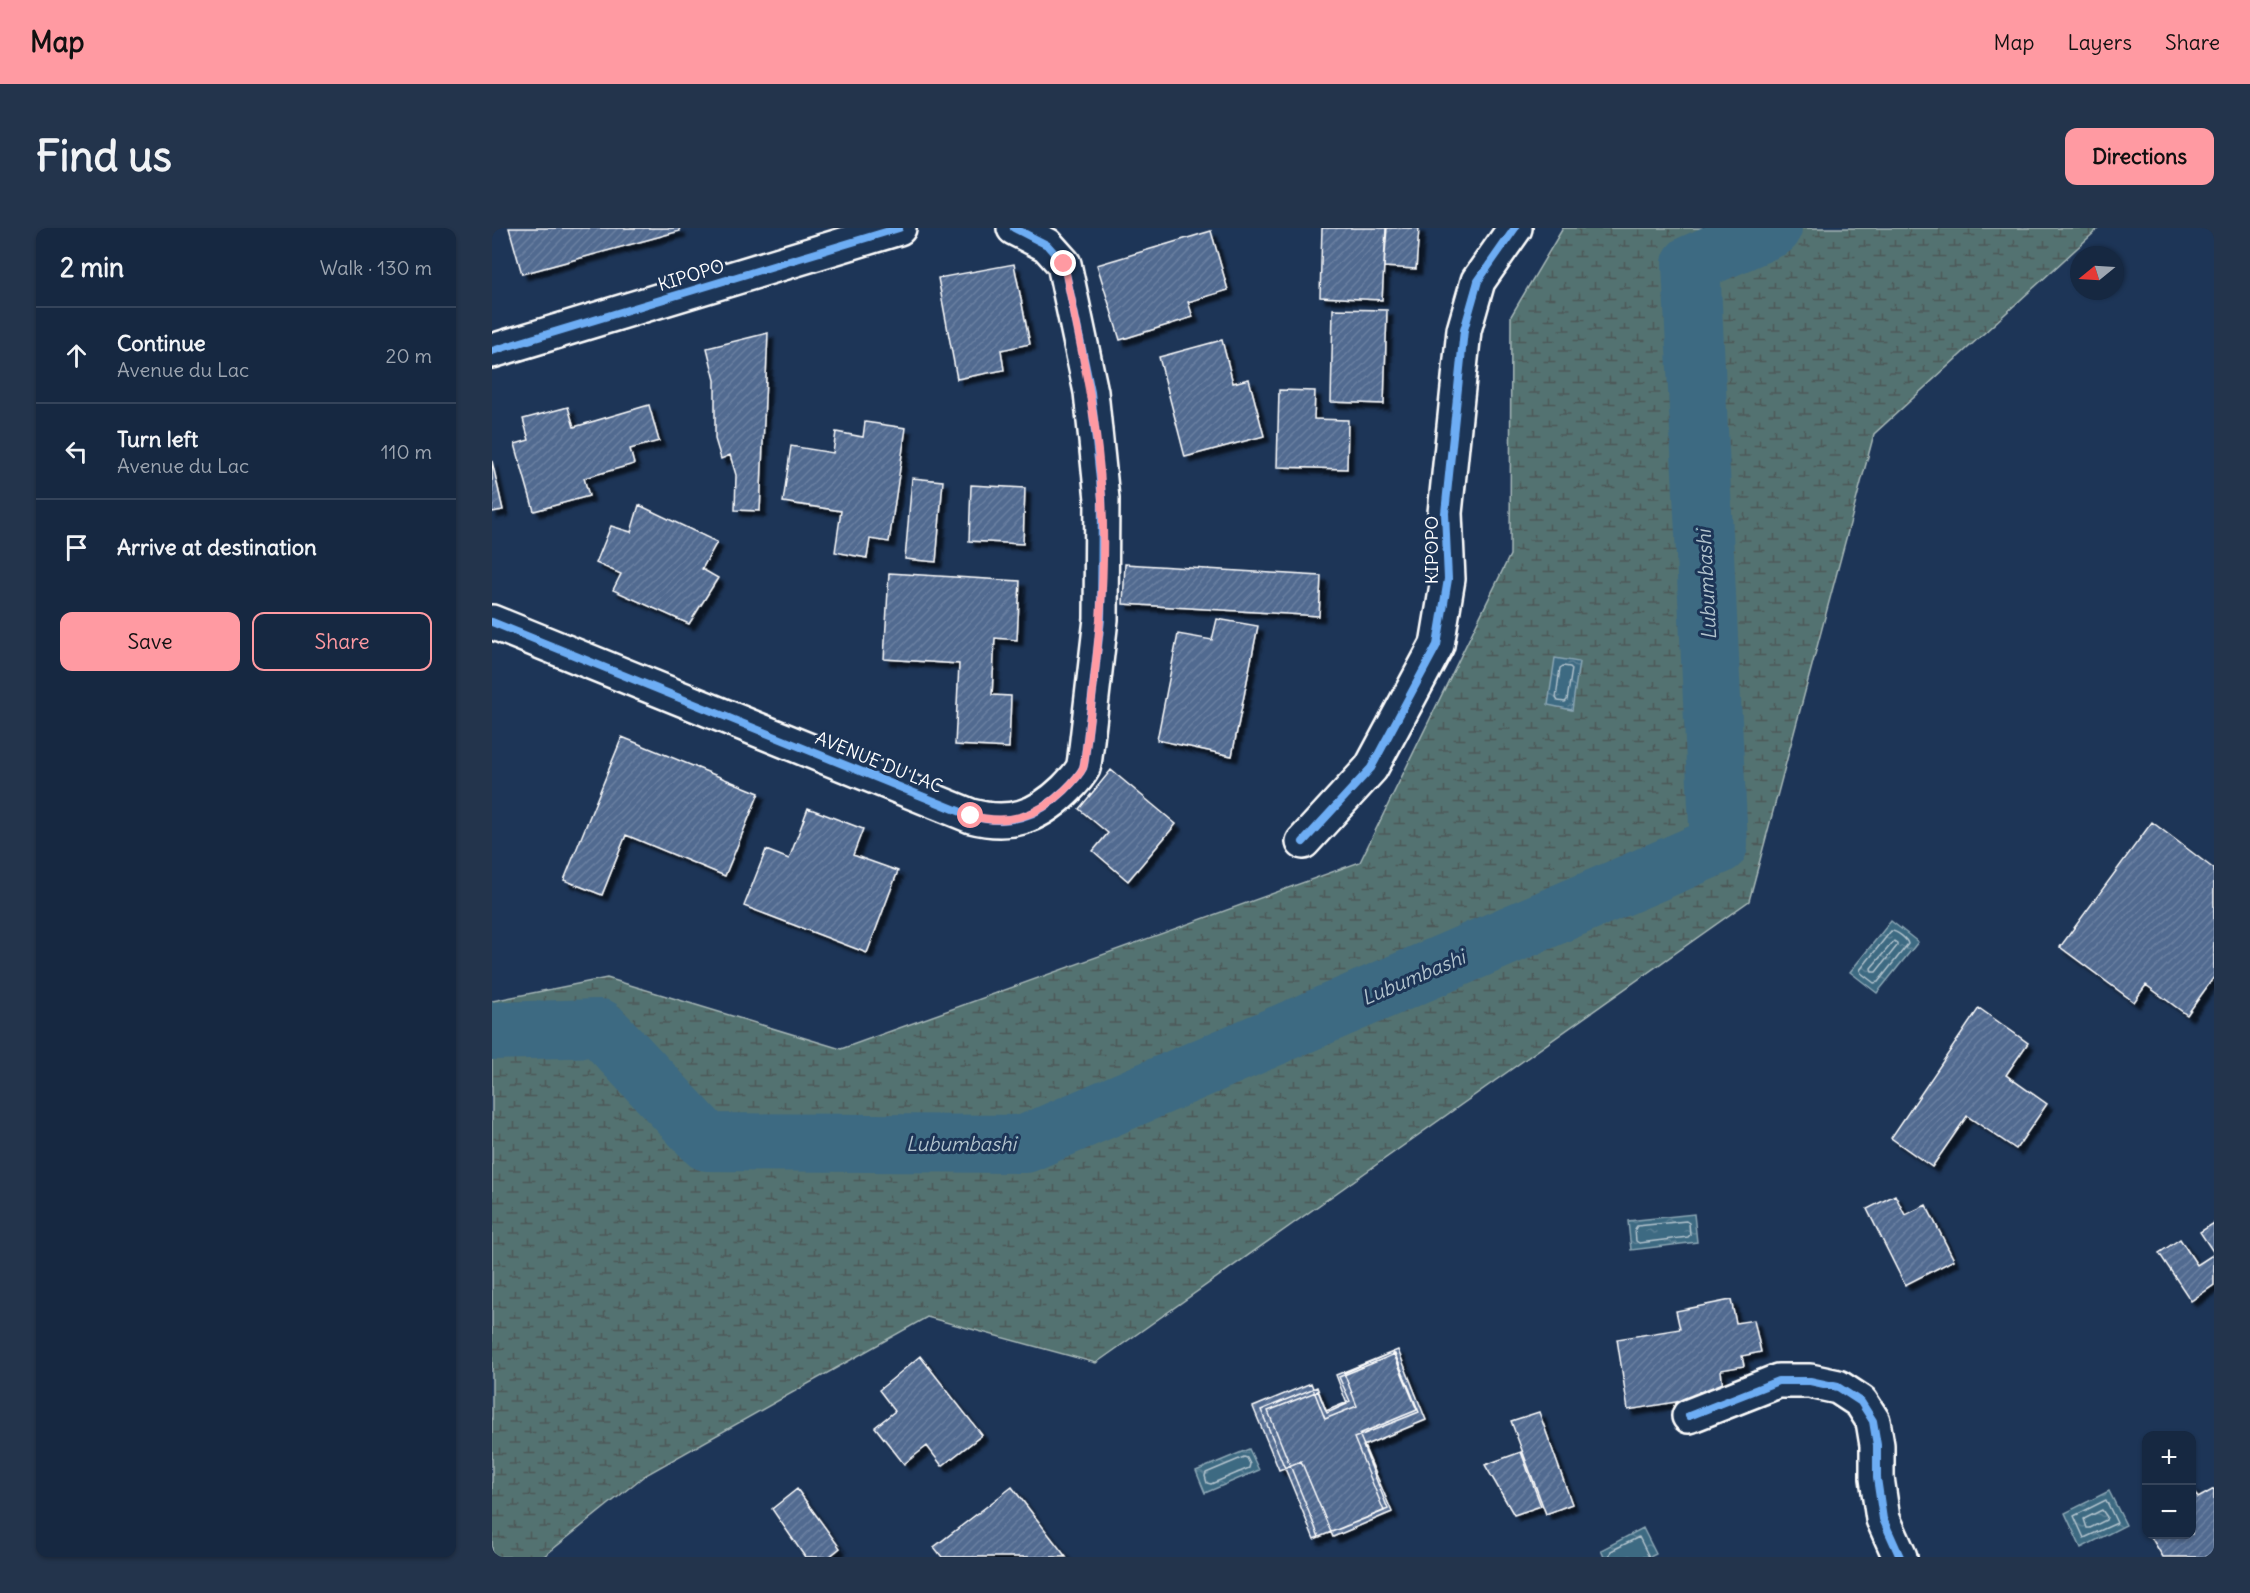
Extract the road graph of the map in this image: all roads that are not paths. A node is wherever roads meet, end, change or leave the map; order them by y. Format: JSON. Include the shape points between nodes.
{"nodes":[{"id":1,"x":1014,"y":228,"type":"edge"},
{"id":2,"x":1515,"y":228,"type":"edge"},
{"id":3,"x":891,"y":229,"type":"edge"},
{"id":4,"x":492,"y":351,"type":"edge"},
{"id":5,"x":492,"y":622,"type":"edge"},
{"id":6,"x":1303,"y":842,"type":"dead end"},
{"id":7,"x":1689,"y":1416,"type":"dead end"},
{"id":8,"x":1900,"y":1557,"type":"edge"}],
"edges":[{"from":1,"to":5,"type":"street","name":"AVENUE DU LAC","via":[[1047,245],[1064,264],[1091,392],[1102,499],[1101,619],[1086,749],[1082,769],[1046,806],[1004,821],[971,816]]},
{"from":2,"to":6,"type":"street","name":"KIPOPO","via":[[1478,281],[1464,330],[1445,513],[1448,579],[1437,645],[1371,768]]},
{"from":3,"to":4,"type":"street","name":"KIPOPO"},
{"from":7,"to":8,"type":"street","via":[[1778,1381],[1810,1381],[1838,1387],[1861,1402],[1873,1421],[1883,1519]]}]}
